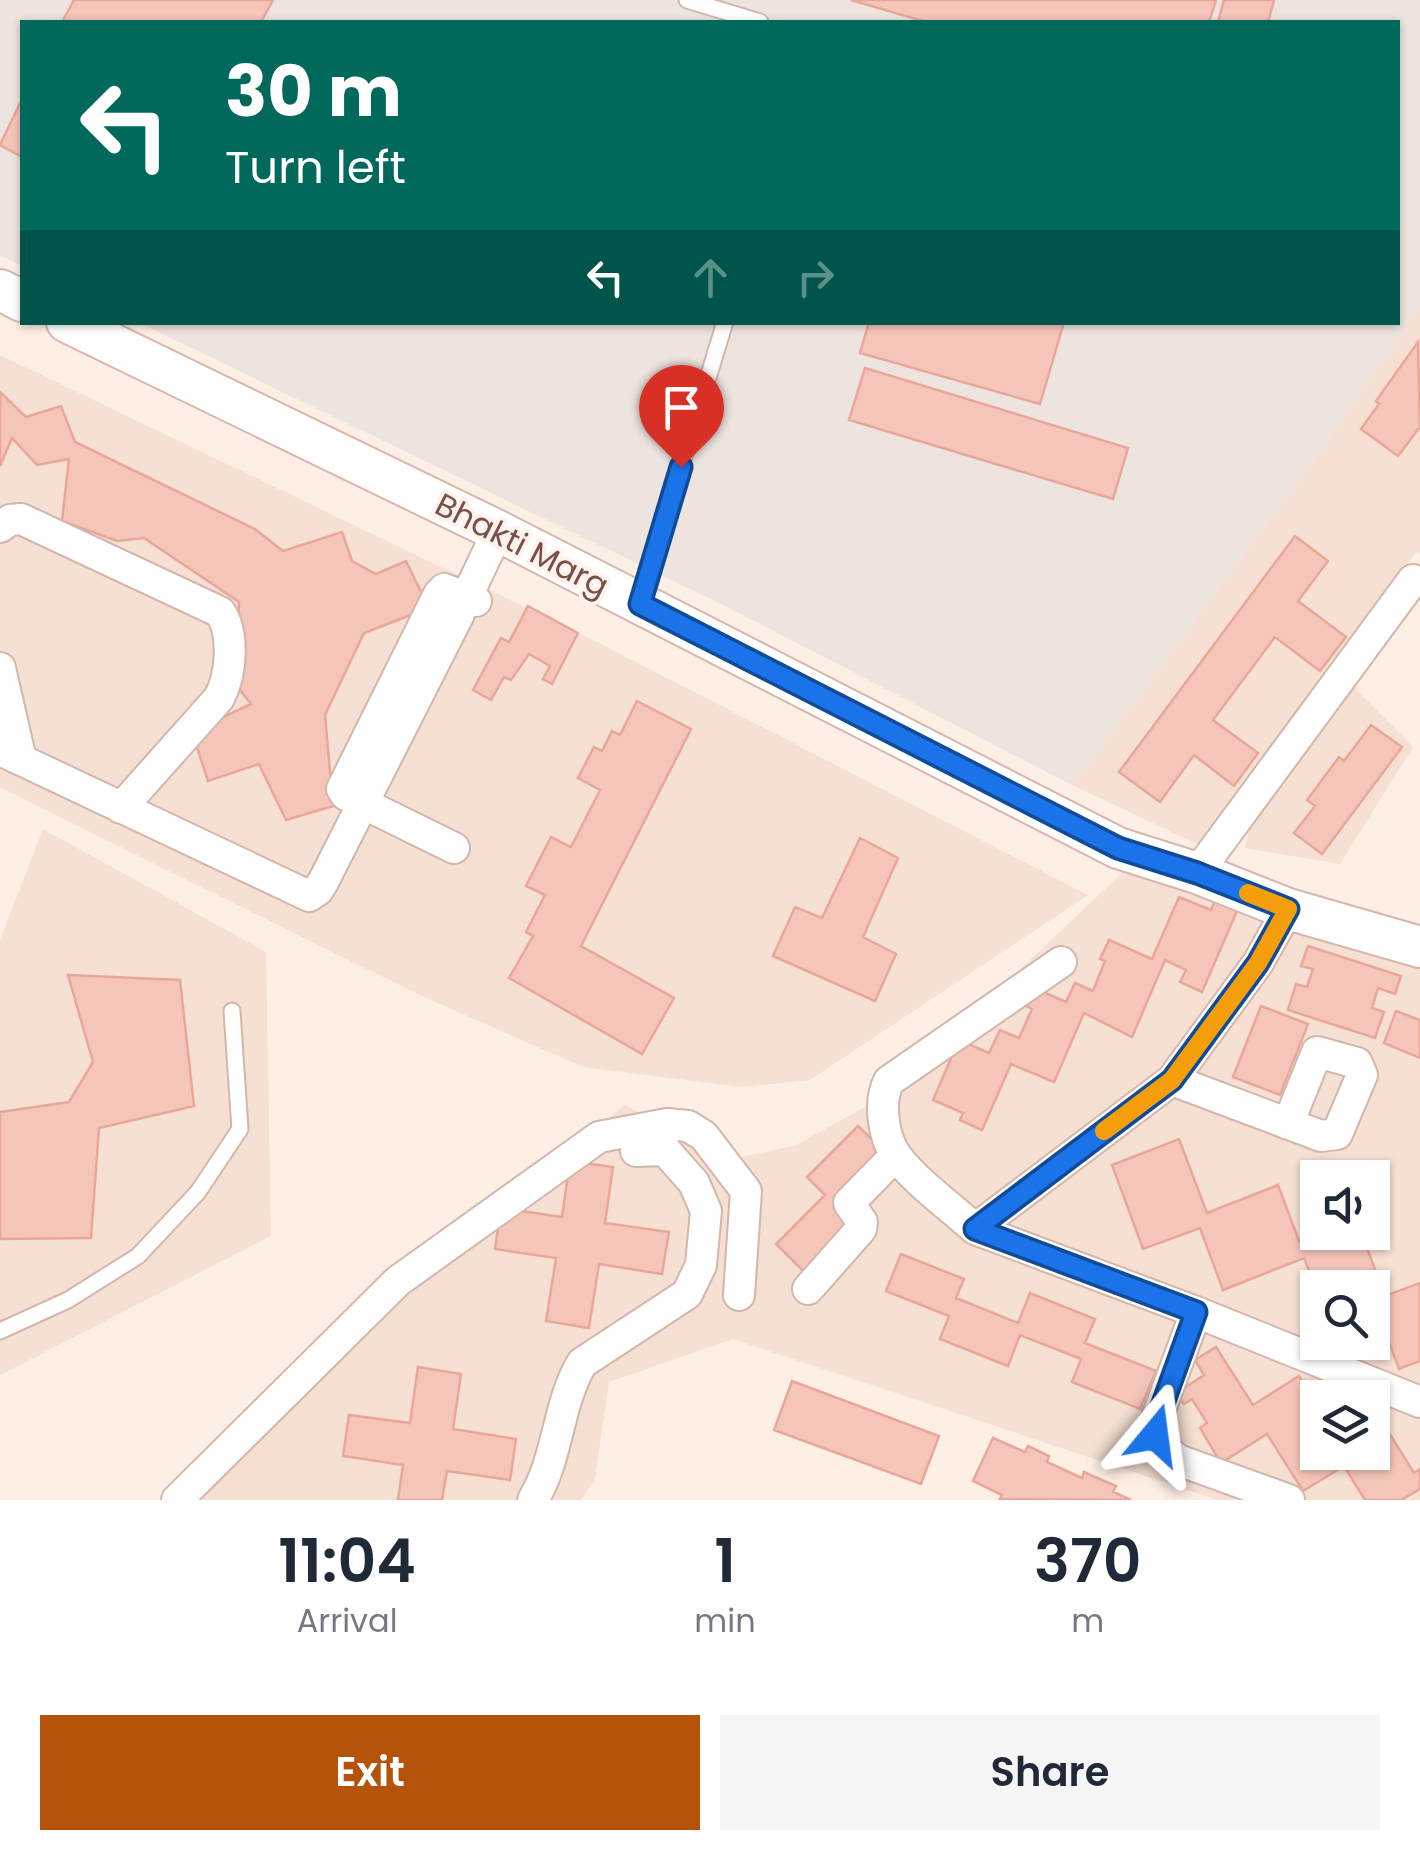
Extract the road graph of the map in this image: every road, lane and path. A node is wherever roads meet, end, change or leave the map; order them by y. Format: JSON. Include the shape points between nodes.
{"nodes":[{"id":1,"x":686,"y":0,"type":"edge"},
{"id":2,"x":753,"y":20,"type":"edge"},
{"id":3,"x":73,"y":325,"type":"edge"},
{"id":4,"x":725,"y":325,"type":"edge"},
{"id":5,"x":0,"y":527,"type":"edge"},
{"id":6,"x":489,"y":527,"type":"junction"},
{"id":7,"x":1413,"y":580,"type":"dead end"},
{"id":8,"x":640,"y":604,"type":"junction"},
{"id":9,"x":0,"y":668,"type":"edge"},
{"id":10,"x":6,"y":716,"type":"edge"},
{"id":11,"x":10,"y":755,"type":"edge"},
{"id":12,"x":363,"y":802,"type":"junction"},
{"id":13,"x":121,"y":808,"type":"junction"},
{"id":14,"x":454,"y":848,"type":"dead end"},
{"id":15,"x":1197,"y":873,"type":"junction"},
{"id":16,"x":1288,"y":909,"type":"junction"},
{"id":17,"x":1420,"y":947,"type":"edge"},
{"id":18,"x":1061,"y":962,"type":"dead end"},
{"id":19,"x":232,"y":1012,"type":"dead end"},
{"id":20,"x":1172,"y":1080,"type":"junction"},
{"id":21,"x":1288,"y":1124,"type":"dead end"},
{"id":22,"x":636,"y":1151,"type":"dead end"},
{"id":23,"x":896,"y":1156,"type":"junction"},
{"id":24,"x":975,"y":1229,"type":"junction"},
{"id":25,"x":808,"y":1289,"type":"dead end"},
{"id":26,"x":739,"y":1295,"type":"dead end"},
{"id":27,"x":1196,"y":1312,"type":"junction"},
{"id":28,"x":0,"y":1331,"type":"edge"},
{"id":29,"x":1420,"y":1402,"type":"edge"},
{"id":30,"x":176,"y":1500,"type":"edge"},
{"id":31,"x":533,"y":1500,"type":"edge"},
{"id":32,"x":1289,"y":1500,"type":"edge"}],
"edges":[{"from":1,"to":2,"type":"lane"},
{"from":3,"to":6,"type":"main road","name":"Bhakti Marg"},
{"from":4,"to":8,"type":"lane"},
{"from":5,"to":13,"type":"street","via":[[21,519],[220,612],[227,622],[228,681],[219,698]]},
{"from":6,"to":8,"type":"main road","name":"Bhakti Marg"},
{"from":6,"to":12,"type":"street","via":[[464,596]]},
{"from":7,"to":15,"type":"street"},
{"from":8,"to":15,"type":"main road","name":"Bhakti Marg","via":[[1118,848]]},
{"from":9,"to":10,"type":"street"},
{"from":10,"to":11,"type":"street"},
{"from":11,"to":13,"type":"street"},
{"from":12,"to":13,"type":"street","via":[[309,896]]},
{"from":12,"to":14,"type":"street"},
{"from":15,"to":16,"type":"main road","name":"Bhakti Marg"},
{"from":16,"to":17,"type":"main road","name":"Bhakti Marg"},
{"from":16,"to":20,"type":"street","via":[[1258,963]]},
{"from":18,"to":23,"type":"street","via":[[889,1081],[882,1103]]},
{"from":19,"to":28,"type":"lane","via":[[240,1129],[198,1192],[138,1256],[68,1300]]},
{"from":20,"to":21,"type":"street"},
{"from":20,"to":24,"type":"street"},
{"from":22,"to":31,"type":"street","via":[[665,1150],[694,1183],[706,1212],[702,1265],[687,1294],[582,1363]]},
{"from":23,"to":24,"type":"street"},
{"from":23,"to":25,"type":"street","via":[[849,1204],[861,1229]]},
{"from":24,"to":27,"type":"street"},
{"from":26,"to":30,"type":"street","via":[[746,1191],[704,1136],[667,1124],[599,1137],[398,1281]]},
{"from":27,"to":29,"type":"street"},
{"from":27,"to":32,"type":"street","via":[[1156,1423],[1158,1444],[1178,1460]]}]}
